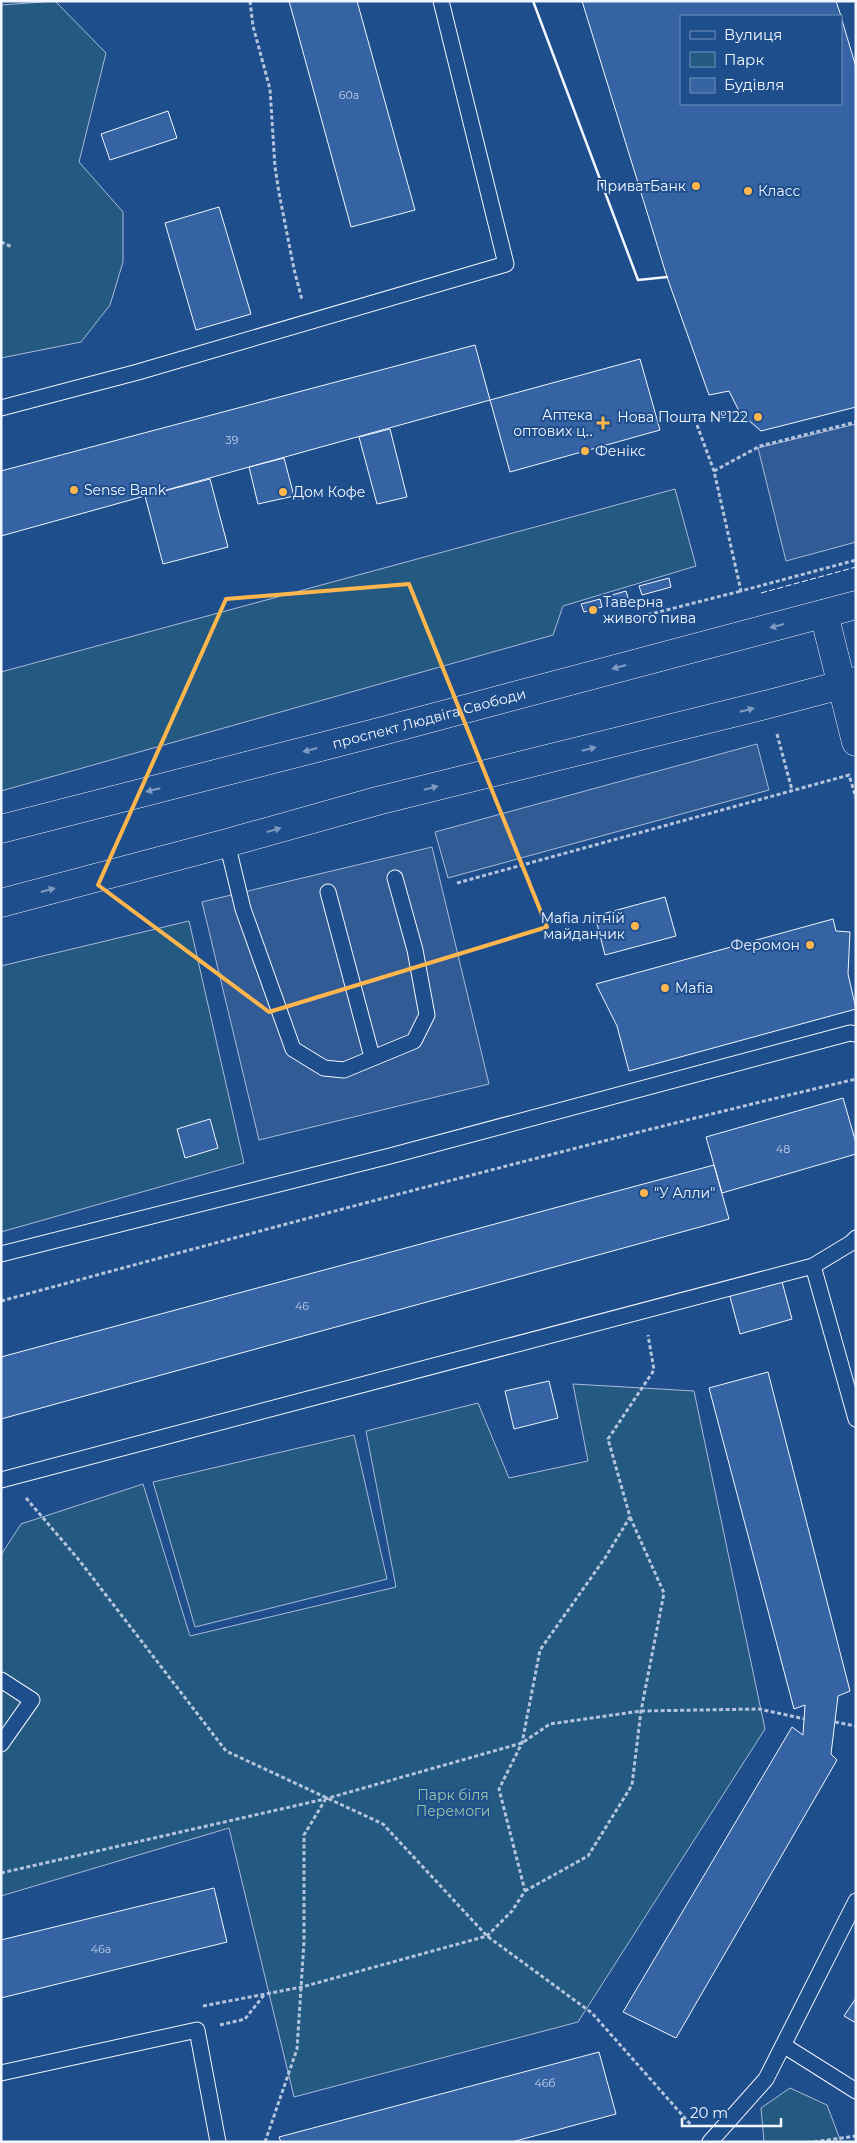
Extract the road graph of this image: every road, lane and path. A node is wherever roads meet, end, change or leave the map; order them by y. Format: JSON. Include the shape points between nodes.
{"nodes":[{"id":1,"x":250,"y":1,"type":"edge"},
{"id":2,"x":441,"y":1,"type":"edge"},
{"id":3,"x":1,"y":242,"type":"edge"},
{"id":4,"x":12,"y":247,"type":"dead end"},
{"id":5,"x":309,"y":322,"type":"junction"},
{"id":6,"x":1,"y":408,"type":"edge"},
{"id":7,"x":856,"y":422,"type":"edge"},
{"id":8,"x":696,"y":425,"type":"dead end"},
{"id":9,"x":714,"y":471,"type":"junction"},
{"id":10,"x":856,"y":560,"type":"edge"},
{"id":11,"x":742,"y":591,"type":"junction"},
{"id":12,"x":856,"y":604,"type":"edge"},
{"id":13,"x":824,"y":614,"type":"junction"},
{"id":14,"x":635,"y":618,"type":"dead end"},
{"id":15,"x":848,"y":682,"type":"edge"},
{"id":16,"x":777,"y":734,"type":"dead end"},
{"id":17,"x":856,"y":742,"type":"edge"},
{"id":18,"x":792,"y":790,"type":"junction"},
{"id":19,"x":856,"y":798,"type":"edge"},
{"id":20,"x":1,"y":829,"type":"edge"},
{"id":21,"x":227,"y":844,"type":"junction"},
{"id":22,"x":396,"y":878,"type":"dead end"},
{"id":23,"x":457,"y":883,"type":"dead end"},
{"id":24,"x":328,"y":892,"type":"dead end"},
{"id":25,"x":1,"y":903,"type":"edge"},
{"id":26,"x":856,"y":1034,"type":"edge"},
{"id":27,"x":372,"y":1057,"type":"junction"},
{"id":28,"x":856,"y":1079,"type":"edge"},
{"id":29,"x":856,"y":1238,"type":"edge"},
{"id":30,"x":1,"y":1254,"type":"edge"},
{"id":31,"x":813,"y":1266,"type":"junction"},
{"id":32,"x":1,"y":1301,"type":"edge"},
{"id":33,"x":644,"y":1311,"type":"junction"},
{"id":34,"x":856,"y":1419,"type":"edge"},
{"id":35,"x":5,"y":1478,"type":"edge"},
{"id":36,"x":630,"y":1516,"type":"junction"},
{"id":37,"x":1,"y":1680,"type":"edge"},
{"id":38,"x":641,"y":1711,"type":"junction"},
{"id":39,"x":805,"y":1719,"type":"dead end"},
{"id":40,"x":835,"y":1722,"type":"dead end"},
{"id":41,"x":856,"y":1726,"type":"edge"},
{"id":42,"x":522,"y":1743,"type":"junction"},
{"id":43,"x":1,"y":1744,"type":"edge"},
{"id":44,"x":325,"y":1799,"type":"junction"},
{"id":45,"x":1,"y":1873,"type":"edge"},
{"id":46,"x":525,"y":1890,"type":"junction"},
{"id":47,"x":856,"y":1901,"type":"edge"},
{"id":48,"x":487,"y":1936,"type":"junction"},
{"id":49,"x":302,"y":1987,"type":"junction"},
{"id":50,"x":264,"y":1995,"type":"junction"},
{"id":51,"x":196,"y":2008,"type":"dead end"},
{"id":52,"x":197,"y":2030,"type":"junction"},
{"id":53,"x":783,"y":2045,"type":"junction"},
{"id":54,"x":1,"y":2074,"type":"edge"},
{"id":55,"x":856,"y":2091,"type":"edge"},
{"id":56,"x":693,"y":2128,"type":"dead end"},
{"id":57,"x":856,"y":2136,"type":"edge"},
{"id":58,"x":218,"y":2142,"type":"edge"},
{"id":59,"x":265,"y":2142,"type":"edge"},
{"id":60,"x":710,"y":2142,"type":"edge"},
{"id":61,"x":814,"y":2142,"type":"edge"}],
"edges":[{"from":1,"to":5,"type":"path","via":[[253,26],[270,89],[279,193],[294,269]]},
{"from":2,"to":5,"type":"lane","via":[[506,264]]},
{"from":3,"to":4,"type":"path"},
{"from":5,"to":6,"type":"lane"},
{"from":7,"to":9,"type":"path","via":[[760,446]]},
{"from":8,"to":9,"type":"path"},
{"from":9,"to":11,"type":"path"},
{"from":10,"to":11,"type":"path"},
{"from":11,"to":14,"type":"path"},
{"from":12,"to":13,"type":"main road","name":"проспект Людвіга Свободи"},
{"from":13,"to":15,"type":"main road"},
{"from":13,"to":20,"type":"main road","name":"проспект Людвіга Свободи","one_way":true},
{"from":15,"to":17,"type":"main road"},
{"from":21,"to":15,"type":"main road","one_way":true,"via":[[377,801]]},
{"from":16,"to":18,"type":"path"},
{"from":18,"to":19,"type":"path","via":[[849,775]]},
{"from":18,"to":23,"type":"path"},
{"from":25,"to":21,"type":"main road","one_way":true},
{"from":21,"to":27,"type":"lane","via":[[243,908],[292,1049],[324,1068],[344,1070]]},
{"from":22,"to":27,"type":"lane","via":[[415,950],[427,1015],[414,1041]]},
{"from":24,"to":27,"type":"lane"},
{"from":26,"to":30,"type":"lane"},
{"from":28,"to":32,"type":"path","via":[[504,1165]]},
{"from":29,"to":31,"type":"lane"},
{"from":31,"to":33,"type":"lane"},
{"from":31,"to":34,"type":"lane"},
{"from":33,"to":35,"type":"lane"},
{"from":33,"to":36,"type":"path","via":[[654,1370],[608,1439]]},
{"from":35,"to":44,"type":"path","via":[[79,1560],[226,1751]]},
{"from":36,"to":38,"type":"path","via":[[664,1592]]},
{"from":36,"to":42,"type":"path","via":[[605,1558],[540,1650]]},
{"from":37,"to":43,"type":"lane","via":[[32,1700]]},
{"from":38,"to":39,"type":"path","via":[[759,1709]]},
{"from":38,"to":42,"type":"path","via":[[550,1724]]},
{"from":38,"to":46,"type":"path","via":[[632,1785],[588,1856]]},
{"from":40,"to":41,"type":"path"},
{"from":42,"to":44,"type":"path"},
{"from":42,"to":46,"type":"path","via":[[499,1789]]},
{"from":44,"to":45,"type":"path"},
{"from":44,"to":48,"type":"path","via":[[382,1824]]},
{"from":44,"to":49,"type":"path","via":[[304,1835]]},
{"from":46,"to":48,"type":"path","via":[[512,1911]]},
{"from":47,"to":53,"type":"lane"},
{"from":48,"to":49,"type":"path"},
{"from":48,"to":56,"type":"path","via":[[592,2013]]},
{"from":49,"to":50,"type":"path"},
{"from":49,"to":59,"type":"path","via":[[298,2049]]},
{"from":50,"to":51,"type":"path"},
{"from":50,"to":52,"type":"path","via":[[245,2019]]},
{"from":52,"to":54,"type":"lane"},
{"from":52,"to":58,"type":"lane"},
{"from":53,"to":55,"type":"lane"},
{"from":53,"to":60,"type":"lane","via":[[766,2079]]},
{"from":57,"to":61,"type":"path"}]}
